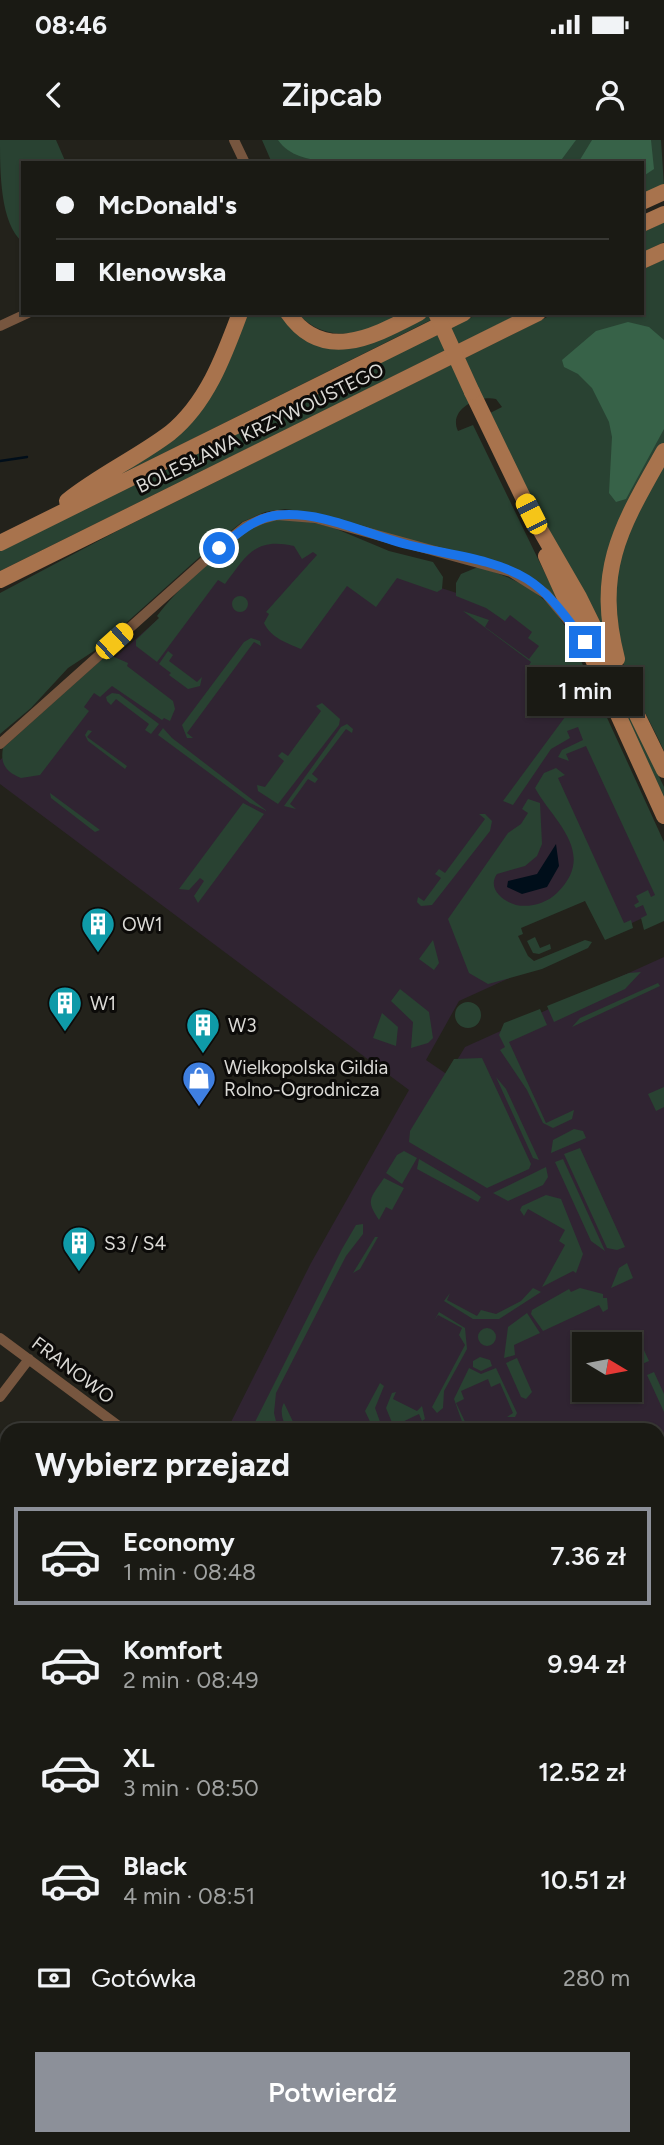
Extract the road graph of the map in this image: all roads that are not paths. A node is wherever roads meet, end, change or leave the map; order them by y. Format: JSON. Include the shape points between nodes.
{"nodes":[{"id":1,"x":234,"y":140,"type":"edge"},
{"id":2,"x":244,"y":161,"type":"edge"},
{"id":3,"x":664,"y":192,"type":"edge"},
{"id":4,"x":644,"y":201,"type":"edge"},
{"id":5,"x":664,"y":214,"type":"edge"},
{"id":6,"x":644,"y":224,"type":"edge"},
{"id":7,"x":664,"y":250,"type":"edge"},
{"id":8,"x":644,"y":260,"type":"edge"},
{"id":9,"x":24,"y":315,"type":"edge"},
{"id":10,"x":239,"y":315,"type":"edge"},
{"id":11,"x":290,"y":315,"type":"edge"},
{"id":12,"x":415,"y":315,"type":"edge"},
{"id":13,"x":437,"y":315,"type":"edge"},
{"id":14,"x":460,"y":315,"type":"edge"},
{"id":15,"x":534,"y":315,"type":"edge"},
{"id":16,"x":0,"y":326,"type":"edge"},
{"id":17,"x":664,"y":451,"type":"edge"},
{"id":18,"x":531,"y":514,"type":"junction"},
{"id":19,"x":50,"y":518,"type":"junction"},
{"id":20,"x":0,"y":543,"type":"edge"},
{"id":21,"x":0,"y":580,"type":"edge"},
{"id":22,"x":585,"y":642,"type":"junction"},
{"id":23,"x":629,"y":695,"type":"junction"},
{"id":24,"x":0,"y":744,"type":"edge"},
{"id":25,"x":664,"y":770,"type":"edge"},
{"id":26,"x":664,"y":816,"type":"edge"},
{"id":27,"x":0,"y":1338,"type":"edge"},
{"id":28,"x":29,"y":1359,"type":"junction"},
{"id":29,"x":0,"y":1397,"type":"edge"},
{"id":30,"x":115,"y":1423,"type":"edge"}],
"edges":[{"from":1,"to":2,"type":"street"},
{"from":3,"to":4,"type":"main road"},
{"from":5,"to":6,"type":"main road"},
{"from":7,"to":8,"type":"main road"},
{"from":9,"to":16,"type":"street"},
{"from":10,"to":19,"type":"main road","via":[[215,374],[188,415],[144,451],[68,499]]},
{"from":11,"to":12,"type":"main road","via":[[320,338],[345,342],[373,336]]},
{"from":13,"to":18,"type":"main road","bridge":true},
{"from":14,"to":19,"type":"main road","name":"BOLESŁAWA KRZYWOUSTEGO"},
{"from":15,"to":21,"type":"main road","name":"BOLESŁAWA KRZYWOUSTEGO"},
{"from":17,"to":23,"type":"main road","via":[[621,529],[609,576],[610,632]]},
{"from":18,"to":22,"type":"main road"},
{"from":18,"to":23,"type":"main road"},
{"from":19,"to":20,"type":"main road","name":"BOLESŁAWA KRZYWOUSTEGO"},
{"from":22,"to":24,"type":"street","via":[[546,594],[511,572],[297,515],[277,515],[246,526]]},
{"from":22,"to":26,"type":"main road"},
{"from":23,"to":25,"type":"main road"},
{"from":27,"to":28,"type":"street","name":"FRANOWO"},
{"from":28,"to":29,"type":"street"},
{"from":28,"to":30,"type":"street","name":"FRANOWO"}]}
